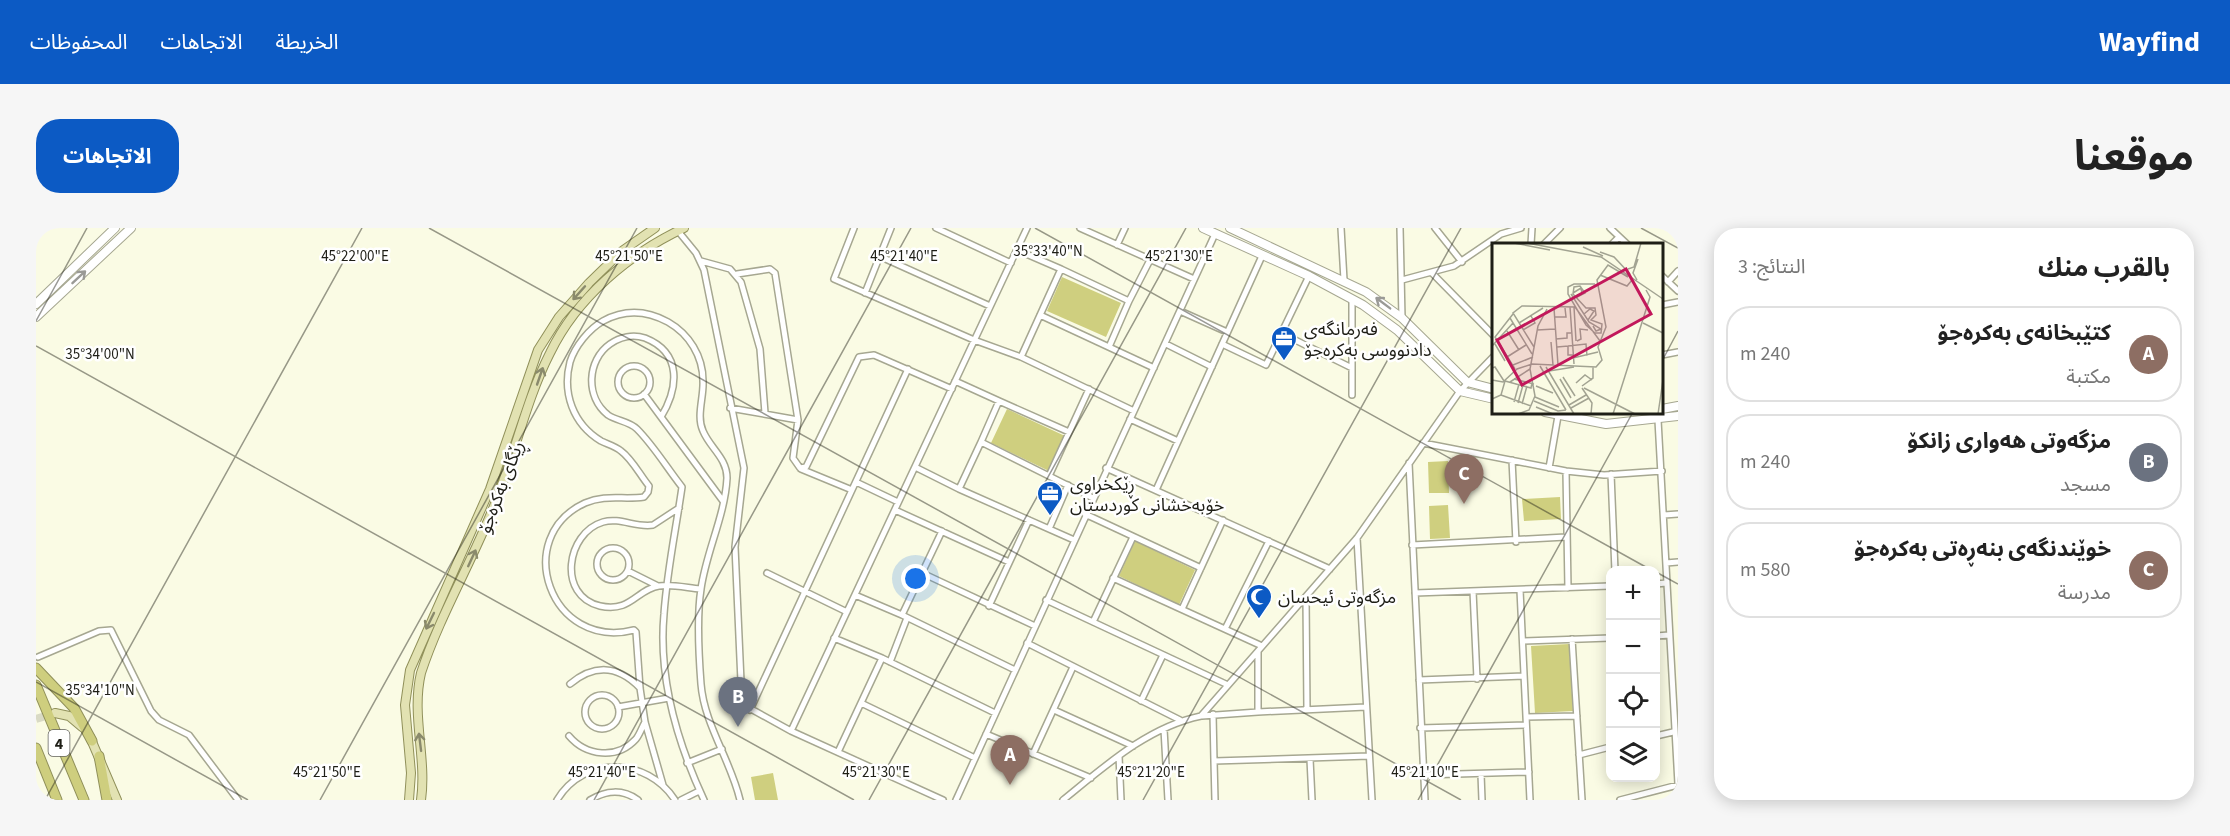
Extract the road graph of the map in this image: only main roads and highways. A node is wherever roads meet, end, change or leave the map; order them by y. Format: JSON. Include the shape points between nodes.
{"nodes":[{"id":1,"x":115,"y":228,"type":"edge"},
{"id":2,"x":131,"y":228,"type":"edge"},
{"id":3,"x":655,"y":228,"type":"edge"},
{"id":4,"x":1203,"y":228,"type":"edge"},
{"id":5,"x":1230,"y":228,"type":"edge"},
{"id":6,"x":681,"y":230,"type":"edge"},
{"id":7,"x":1309,"y":264,"type":"junction"},
{"id":8,"x":1329,"y":273,"type":"junction"},
{"id":9,"x":1307,"y":275,"type":"junction"},
{"id":10,"x":1323,"y":283,"type":"junction"},
{"id":11,"x":36,"y":304,"type":"edge"},
{"id":12,"x":36,"y":317,"type":"edge"},
{"id":13,"x":1492,"y":388,"type":"edge"},
{"id":14,"x":1492,"y":399,"type":"edge"},
{"id":15,"x":1678,"y":406,"type":"edge"},
{"id":16,"x":1663,"y":409,"type":"edge"},
{"id":17,"x":1552,"y":414,"type":"edge"},
{"id":18,"x":1678,"y":417,"type":"edge"},
{"id":19,"x":36,"y":668,"type":"edge"},
{"id":20,"x":36,"y":685,"type":"edge"},
{"id":21,"x":55,"y":712,"type":"dead end"},
{"id":22,"x":92,"y":741,"type":"junction"},
{"id":23,"x":36,"y":748,"type":"edge"},
{"id":24,"x":99,"y":756,"type":"junction"},
{"id":25,"x":57,"y":800,"type":"edge"},
{"id":26,"x":84,"y":800,"type":"edge"},
{"id":27,"x":107,"y":800,"type":"edge"},
{"id":28,"x":117,"y":800,"type":"edge"},
{"id":29,"x":409,"y":800,"type":"edge"},
{"id":30,"x":421,"y":800,"type":"edge"}],
"edges":[{"from":1,"to":11,"type":"main road"},
{"from":12,"to":2,"type":"main road","one_way":true},
{"from":3,"to":29,"type":"main road","name":"ڕێگای بەکرەجۆ","one_way":true,"via":[[627,247],[589,283],[559,317],[538,350],[490,489],[410,670],[405,699],[411,773]]},
{"from":4,"to":9,"type":"main road"},
{"from":5,"to":7,"type":"main road"},
{"from":30,"to":6,"type":"main road","name":"ڕێگای بەکرەجۆ","one_way":true,"via":[[417,702],[421,673],[495,505],[550,353],[564,329],[610,276],[644,248]]},
{"from":7,"to":8,"type":"main road"},
{"from":7,"to":9,"type":"main road"},
{"from":8,"to":10,"type":"main road"},
{"from":13,"to":8,"type":"main road","one_way":true,"via":[[1467,382],[1379,299]]},
{"from":9,"to":10,"type":"main road"},
{"from":10,"to":14,"type":"main road","via":[[1392,326],[1460,391]]},
{"from":15,"to":16,"type":"main road"},
{"from":17,"to":18,"type":"main road","via":[[1606,424]]},
{"from":19,"to":22,"type":"highway","via":[[74,708]]},
{"from":20,"to":26,"type":"highway","number":"4"},
{"from":21,"to":22,"type":"main road","via":[[73,719]]},
{"from":22,"to":24,"type":"main road"},
{"from":23,"to":25,"type":"highway","number":"4"},
{"from":24,"to":27,"type":"highway"},
{"from":24,"to":28,"type":"main road"}]}
